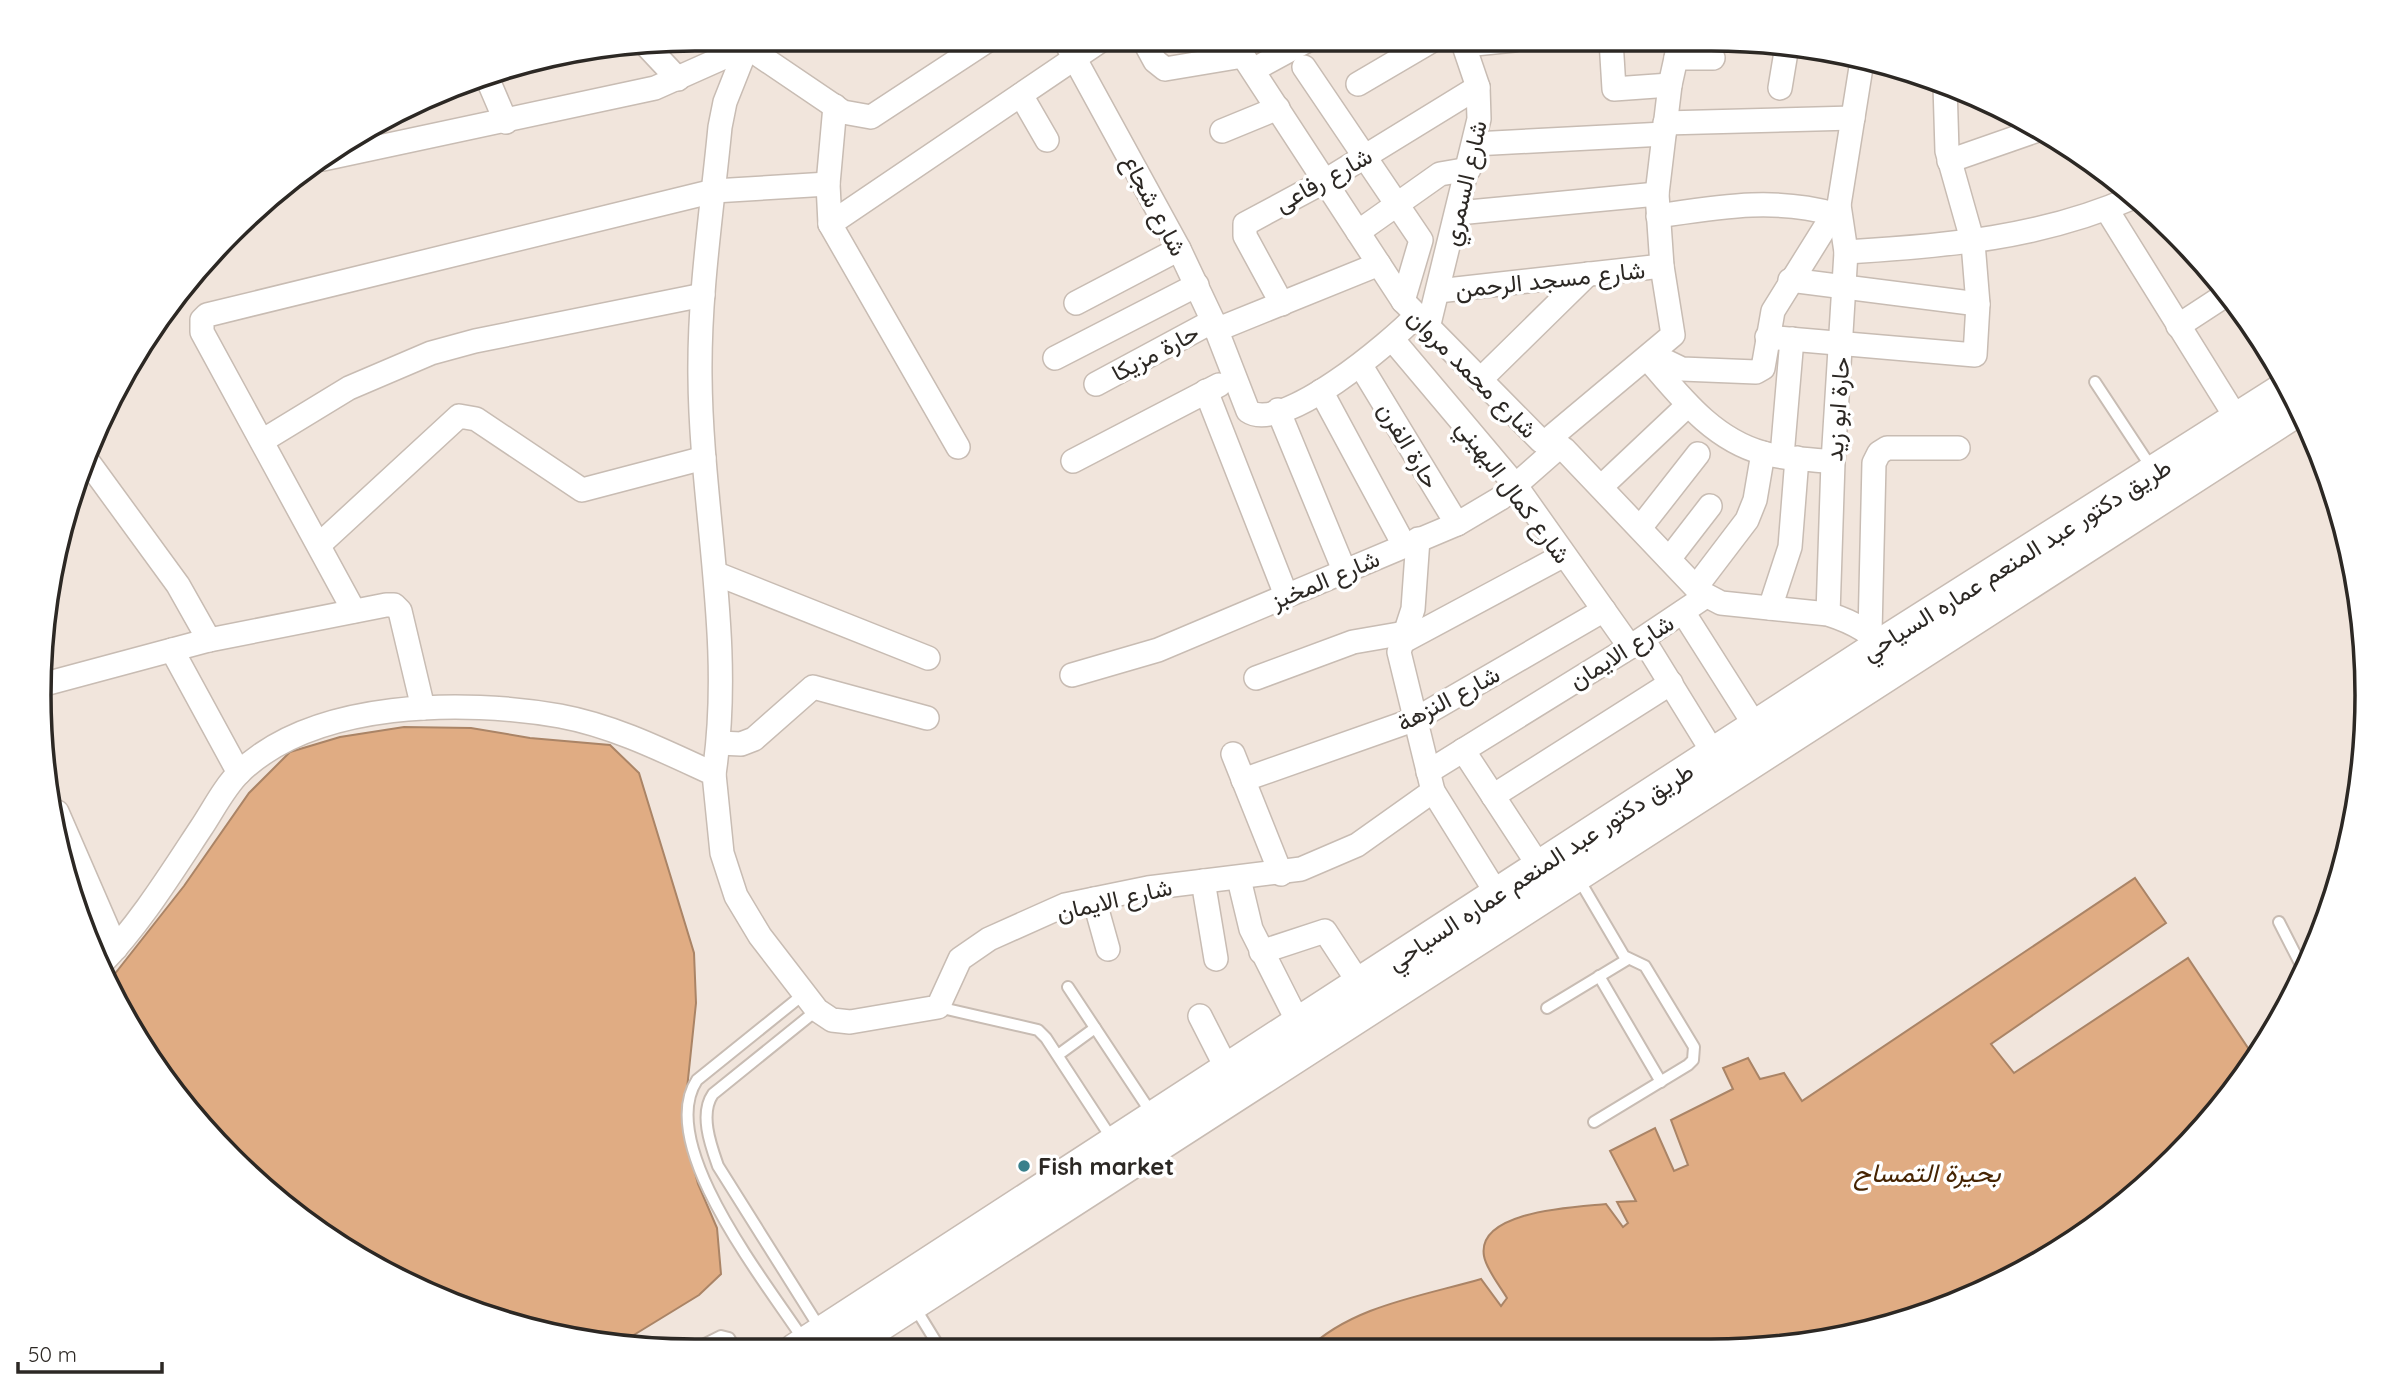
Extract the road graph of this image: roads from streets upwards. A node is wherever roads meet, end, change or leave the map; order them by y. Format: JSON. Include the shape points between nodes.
{"nodes":[{"id":1,"x":733,"y":51,"type":"edge"},
{"id":2,"x":746,"y":51,"type":"edge"},
{"id":3,"x":760,"y":51,"type":"edge"},
{"id":4,"x":972,"y":51,"type":"edge"},
{"id":5,"x":1068,"y":51,"type":"edge"},
{"id":6,"x":1071,"y":51,"type":"edge"},
{"id":7,"x":1150,"y":51,"type":"edge"},
{"id":8,"x":1414,"y":51,"type":"edge"},
{"id":9,"x":1467,"y":51,"type":"edge"},
{"id":10,"x":1611,"y":51,"type":"edge"},
{"id":11,"x":1678,"y":51,"type":"edge"},
{"id":12,"x":1686,"y":51,"type":"edge"},
{"id":13,"x":653,"y":52,"type":"edge"},
{"id":14,"x":1243,"y":55,"type":"edge"},
{"id":15,"x":1785,"y":55,"type":"edge"},
{"id":16,"x":1713,"y":58,"type":"dead end"},
{"id":17,"x":1304,"y":66,"type":"dead end"},
{"id":18,"x":1861,"y":69,"type":"edge"},
{"id":19,"x":678,"y":79,"type":"junction"},
{"id":20,"x":490,"y":84,"type":"edge"},
{"id":21,"x":1358,"y":84,"type":"dead end"},
{"id":22,"x":1670,"y":86,"type":"junction"},
{"id":23,"x":1478,"y":87,"type":"junction"},
{"id":24,"x":1780,"y":88,"type":"dead end"},
{"id":25,"x":1021,"y":95,"type":"junction"},
{"id":26,"x":1946,"y":95,"type":"edge"},
{"id":27,"x":835,"y":106,"type":"junction"},
{"id":28,"x":1278,"y":108,"type":"junction"},
{"id":29,"x":1853,"y":118,"type":"junction"},
{"id":30,"x":506,"y":121,"type":"junction"},
{"id":31,"x":1665,"y":129,"type":"junction"},
{"id":32,"x":1222,"y":131,"type":"dead end"},
{"id":33,"x":2027,"y":134,"type":"edge"},
{"id":34,"x":1047,"y":140,"type":"dead end"},
{"id":35,"x":1474,"y":144,"type":"junction"},
{"id":36,"x":344,"y":155,"type":"edge"},
{"id":37,"x":1364,"y":157,"type":"junction"},
{"id":38,"x":1949,"y":161,"type":"junction"},
{"id":39,"x":1469,"y":169,"type":"junction"},
{"id":40,"x":1325,"y":181,"type":"junction"},
{"id":41,"x":828,"y":184,"type":"junction"},
{"id":42,"x":714,"y":191,"type":"junction"},
{"id":43,"x":2124,"y":202,"type":"edge"},
{"id":44,"x":1397,"y":205,"type":"junction"},
{"id":45,"x":1657,"y":205,"type":"junction"},
{"id":46,"x":1837,"y":209,"type":"junction"},
{"id":47,"x":2107,"y":210,"type":"junction"},
{"id":48,"x":1458,"y":213,"type":"junction"},
{"id":49,"x":830,"y":224,"type":"junction"},
{"id":50,"x":1359,"y":232,"type":"junction"},
{"id":51,"x":1973,"y":243,"type":"junction"},
{"id":52,"x":1179,"y":249,"type":"junction"},
{"id":53,"x":1846,"y":252,"type":"junction"},
{"id":54,"x":1379,"y":264,"type":"junction"},
{"id":55,"x":1662,"y":266,"type":"junction"},
{"id":56,"x":1588,"y":274,"type":"junction"},
{"id":57,"x":1790,"y":280,"type":"junction"},
{"id":58,"x":1197,"y":285,"type":"junction"},
{"id":59,"x":1845,"y":285,"type":"junction"},
{"id":60,"x":1438,"y":291,"type":"junction"},
{"id":61,"x":703,"y":295,"type":"junction"},
{"id":62,"x":2219,"y":299,"type":"edge"},
{"id":63,"x":1076,"y":303,"type":"dead end"},
{"id":64,"x":1282,"y":304,"type":"junction"},
{"id":65,"x":1978,"y":304,"type":"junction"},
{"id":66,"x":1416,"y":315,"type":"junction"},
{"id":67,"x":1214,"y":326,"type":"junction"},
{"id":68,"x":2178,"y":326,"type":"junction"},
{"id":69,"x":1767,"y":337,"type":"junction"},
{"id":70,"x":1792,"y":339,"type":"junction"},
{"id":71,"x":1393,"y":340,"type":"junction"},
{"id":72,"x":1842,"y":344,"type":"junction"},
{"id":73,"x":1649,"y":356,"type":"junction"},
{"id":74,"x":1055,"y":358,"type":"dead end"},
{"id":75,"x":1361,"y":366,"type":"junction"},
{"id":76,"x":1235,"y":377,"type":"junction"},
{"id":77,"x":1480,"y":380,"type":"junction"},
{"id":78,"x":1096,"y":384,"type":"dead end"},
{"id":79,"x":1206,"y":391,"type":"junction"},
{"id":80,"x":1321,"y":391,"type":"junction"},
{"id":81,"x":2279,"y":392,"type":"edge"},
{"id":82,"x":1688,"y":405,"type":"junction"},
{"id":83,"x":1278,"y":410,"type":"junction"},
{"id":84,"x":2291,"y":414,"type":"edge"},
{"id":85,"x":2237,"y":419,"type":"junction"},
{"id":86,"x":262,"y":441,"type":"junction"},
{"id":87,"x":1552,"y":445,"type":"junction"},
{"id":88,"x":958,"y":447,"type":"dead end"},
{"id":89,"x":1958,"y":448,"type":"dead end"},
{"id":90,"x":1698,"y":454,"type":"dead end"},
{"id":91,"x":1781,"y":456,"type":"junction"},
{"id":92,"x":704,"y":458,"type":"junction"},
{"id":93,"x":1073,"y":461,"type":"dead end"},
{"id":94,"x":1833,"y":462,"type":"junction"},
{"id":95,"x":93,"y":468,"type":"edge"},
{"id":96,"x":1516,"y":486,"type":"junction"},
{"id":97,"x":1601,"y":487,"type":"junction"},
{"id":98,"x":1710,"y":506,"type":"dead end"},
{"id":99,"x":1457,"y":523,"type":"junction"},
{"id":100,"x":1640,"y":528,"type":"junction"},
{"id":101,"x":1411,"y":542,"type":"junction"},
{"id":102,"x":319,"y":545,"type":"junction"},
{"id":103,"x":1564,"y":555,"type":"junction"},
{"id":104,"x":1669,"y":559,"type":"junction"},
{"id":105,"x":1344,"y":570,"type":"junction"},
{"id":106,"x":717,"y":574,"type":"junction"},
{"id":107,"x":1701,"y":591,"type":"junction"},
{"id":108,"x":1286,"y":595,"type":"junction"},
{"id":109,"x":1770,"y":608,"type":"junction"},
{"id":110,"x":1604,"y":610,"type":"junction"},
{"id":111,"x":354,"y":611,"type":"junction"},
{"id":112,"x":1683,"y":612,"type":"junction"},
{"id":113,"x":1828,"y":614,"type":"junction"},
{"id":114,"x":1403,"y":638,"type":"junction"},
{"id":115,"x":209,"y":640,"type":"junction"},
{"id":116,"x":1637,"y":643,"type":"junction"},
{"id":117,"x":1884,"y":647,"type":"junction"},
{"id":118,"x":172,"y":650,"type":"junction"},
{"id":119,"x":928,"y":657,"type":"dead end"},
{"id":120,"x":1072,"y":675,"type":"dead end"},
{"id":121,"x":1256,"y":678,"type":"dead end"},
{"id":122,"x":51,"y":682,"type":"edge"},
{"id":123,"x":1671,"y":683,"type":"junction"},
{"id":124,"x":423,"y":708,"type":"junction"},
{"id":125,"x":927,"y":718,"type":"dead end"},
{"id":126,"x":1416,"y":719,"type":"junction"},
{"id":127,"x":1756,"y":727,"type":"junction"},
{"id":128,"x":719,"y":743,"type":"junction"},
{"id":129,"x":1463,"y":750,"type":"junction"},
{"id":130,"x":1233,"y":754,"type":"dead end"},
{"id":131,"x":1714,"y":754,"type":"junction"},
{"id":132,"x":239,"y":773,"type":"junction"},
{"id":133,"x":714,"y":774,"type":"junction"},
{"id":134,"x":1244,"y":780,"type":"junction"},
{"id":135,"x":1430,"y":781,"type":"junction"},
{"id":136,"x":1493,"y":796,"type":"junction"},
{"id":137,"x":66,"y":832,"type":"edge"},
{"id":138,"x":1539,"y":866,"type":"junction"},
{"id":139,"x":1281,"y":874,"type":"junction"},
{"id":140,"x":1239,"y":879,"type":"junction"},
{"id":141,"x":1203,"y":881,"type":"junction"},
{"id":142,"x":1497,"y":894,"type":"junction"},
{"id":143,"x":1094,"y":899,"type":"junction"},
{"id":144,"x":116,"y":948,"type":"junction"},
{"id":145,"x":1108,"y":949,"type":"dead end"},
{"id":146,"x":1261,"y":952,"type":"junction"},
{"id":147,"x":107,"y":958,"type":"edge"},
{"id":148,"x":1216,"y":959,"type":"dead end"},
{"id":149,"x":1359,"y":983,"type":"junction"},
{"id":150,"x":1200,"y":1016,"type":"dead end"},
{"id":151,"x":1298,"y":1022,"type":"junction"},
{"id":152,"x":1227,"y":1069,"type":"junction"},
{"id":153,"x":823,"y":1339,"type":"edge"},
{"id":154,"x":828,"y":1339,"type":"edge"}],
"edges":[{"from":1,"to":19,"type":"street"},
{"from":2,"to":42,"type":"street","via":[[725,102]]},
{"from":3,"to":27,"type":"street"},
{"from":4,"to":27,"type":"street","via":[[879,114],[862,117]]},
{"from":5,"to":25,"type":"street"},
{"from":6,"to":52,"type":"street","name":"شارع شجاع"},
{"from":7,"to":14,"type":"street","via":[[1165,69]]},
{"from":8,"to":21,"type":"street"},
{"from":9,"to":23,"type":"street","name":"شارع السمري"},
{"from":10,"to":22,"type":"street","via":[[1614,89]]},
{"from":11,"to":22,"type":"street"},
{"from":12,"to":16,"type":"street"},
{"from":13,"to":19,"type":"street"},
{"from":14,"to":28,"type":"street","name":"شارع محمد مروان"},
{"from":15,"to":24,"type":"street"},
{"from":17,"to":37,"type":"street"},
{"from":18,"to":29,"type":"street"},
{"from":19,"to":30,"type":"street"},
{"from":20,"to":30,"type":"street"},
{"from":22,"to":31,"type":"street"},
{"from":23,"to":35,"type":"street","name":"شارع السمري","via":[[1480,110]]},
{"from":23,"to":37,"type":"street","name":"شارع رفاعى"},
{"from":25,"to":34,"type":"street"},
{"from":25,"to":49,"type":"street"},
{"from":26,"to":38,"type":"street"},
{"from":27,"to":41,"type":"street"},
{"from":28,"to":32,"type":"street"},
{"from":28,"to":40,"type":"street","name":"شارع محمد مروان"},
{"from":29,"to":31,"type":"street"},
{"from":29,"to":46,"type":"street"},
{"from":30,"to":36,"type":"street"},
{"from":31,"to":35,"type":"street"},
{"from":31,"to":45,"type":"street"},
{"from":33,"to":38,"type":"street"},
{"from":35,"to":39,"type":"street","name":"شارع السمري"},
{"from":37,"to":40,"type":"street","name":"شارع رفاعى"},
{"from":37,"to":44,"type":"street"},
{"from":38,"to":51,"type":"street"},
{"from":39,"to":44,"type":"street","via":[[1440,174]]},
{"from":39,"to":48,"type":"street","name":"شارع السمري"},
{"from":40,"to":50,"type":"street","name":"شارع محمد مروان"},
{"from":40,"to":64,"type":"street","name":"شارع رفاعى","via":[[1245,224],[1245,236]]},
{"from":41,"to":42,"type":"street"},
{"from":41,"to":49,"type":"street"},
{"from":42,"to":61,"type":"street"},
{"from":42,"to":86,"type":"street","via":[[207,315],[202,332]]},
{"from":43,"to":47,"type":"street"},
{"from":44,"to":50,"type":"street"},
{"from":44,"to":66,"type":"street","via":[[1422,240]]},
{"from":45,"to":46,"type":"street","via":[[1763,203]]},
{"from":45,"to":48,"type":"street"},
{"from":45,"to":55,"type":"street"},
{"from":46,"to":53,"type":"street","name":"حارة ابو زيد"},
{"from":46,"to":57,"type":"street"},
{"from":47,"to":51,"type":"street","via":[[2037,231]]},
{"from":47,"to":68,"type":"street"},
{"from":48,"to":60,"type":"street","name":"شارع السمري"},
{"from":49,"to":88,"type":"street"},
{"from":50,"to":54,"type":"street","name":"شارع محمد مروان"},
{"from":51,"to":53,"type":"street"},
{"from":51,"to":65,"type":"street"},
{"from":52,"to":58,"type":"street","name":"شارع شجاع"},
{"from":52,"to":63,"type":"street"},
{"from":53,"to":59,"type":"street","name":"حارة ابو زيد"},
{"from":54,"to":64,"type":"street","name":"حارة مزيكا"},
{"from":54,"to":66,"type":"street","name":"شارع محمد مروان"},
{"from":55,"to":56,"type":"street","name":"شارع مسجد الرحمن"},
{"from":55,"to":73,"type":"street","name":"شارع المخبز","via":[[1673,335]]},
{"from":56,"to":60,"type":"street","name":"شارع مسجد الرحمن"},
{"from":56,"to":77,"type":"street"},
{"from":57,"to":59,"type":"street"},
{"from":57,"to":69,"type":"street","via":[[1773,311]]},
{"from":58,"to":67,"type":"street","name":"شارع شجاع"},
{"from":58,"to":74,"type":"street"},
{"from":59,"to":65,"type":"street"},
{"from":59,"to":72,"type":"street","name":"حارة ابو زيد"},
{"from":60,"to":66,"type":"street","name":"شارع السمري"},
{"from":61,"to":86,"type":"street","via":[[431,353],[349,388]]},
{"from":61,"to":92,"type":"street","via":[[700,377]]},
{"from":62,"to":68,"type":"street"},
{"from":64,"to":67,"type":"street","name":"حارة مزيكا"},
{"from":65,"to":72,"type":"street","via":[[1975,355]]},
{"from":66,"to":71,"type":"street"},
{"from":66,"to":77,"type":"street","name":"شارع محمد مروان"},
{"from":67,"to":76,"type":"street","name":"شارع شجاع"},
{"from":67,"to":78,"type":"street","name":"حارة مزيكا"},
{"from":68,"to":85,"type":"street"},
{"from":69,"to":70,"type":"street"},
{"from":69,"to":73,"type":"street","via":[[1764,365],[1756,372],[1682,369]]},
{"from":70,"to":72,"type":"street"},
{"from":70,"to":91,"type":"street"},
{"from":71,"to":75,"type":"street"},
{"from":71,"to":96,"type":"street","name":"شارع كمال البهيني"},
{"from":72,"to":94,"type":"street","name":"حارة ابو زيد"},
{"from":73,"to":82,"type":"street"},
{"from":73,"to":87,"type":"street","name":"شارع المخبز"},
{"from":75,"to":80,"type":"street"},
{"from":75,"to":99,"type":"street","name":"حارة الفرن"},
{"from":76,"to":79,"type":"street"},
{"from":76,"to":83,"type":"street","name":"شارع شجاع","via":[[1248,411],[1259,415]]},
{"from":77,"to":87,"type":"street","name":"شارع محمد مروان"},
{"from":79,"to":93,"type":"street"},
{"from":79,"to":108,"type":"street"},
{"from":80,"to":83,"type":"street"},
{"from":80,"to":101,"type":"street"},
{"from":81,"to":85,"type":"main road","name":"طريق دكتور عبد المنعم عماره السياحي"},
{"from":82,"to":91,"type":"street","via":[[1715,429]]},
{"from":82,"to":97,"type":"street"},
{"from":83,"to":105,"type":"street"},
{"from":84,"to":117,"type":"main road","name":"طريق دكتور عبد المنعم عماره السياحي"},
{"from":85,"to":117,"type":"main road","name":"طريق دكتور عبد المنعم عماره السياحي"},
{"from":86,"to":102,"type":"street"},
{"from":87,"to":96,"type":"street","name":"شارع المخبز"},
{"from":87,"to":97,"type":"street","name":"شارع محمد مروان"},
{"from":89,"to":117,"type":"street","via":[[1887,448],[1874,463]]},
{"from":90,"to":100,"type":"street"},
{"from":91,"to":94,"type":"street"},
{"from":91,"to":107,"type":"street","name":"شارع الايمان"},
{"from":91,"to":109,"type":"street","via":[[1790,547]]},
{"from":92,"to":102,"type":"street","via":[[582,490],[476,419],[459,416]]},
{"from":92,"to":106,"type":"street"},
{"from":94,"to":113,"type":"street","name":"حارة ابو زيد"},
{"from":95,"to":115,"type":"street","via":[[178,585]]},
{"from":96,"to":99,"type":"street","name":"شارع المخبز"},
{"from":96,"to":103,"type":"street","name":"شارع كمال البهيني"},
{"from":97,"to":100,"type":"street","name":"شارع محمد مروان"},
{"from":98,"to":104,"type":"street"},
{"from":99,"to":101,"type":"street","name":"شارع المخبز"},
{"from":100,"to":104,"type":"street","name":"شارع محمد مروان"},
{"from":101,"to":105,"type":"street","name":"شارع المخبز"},
{"from":101,"to":114,"type":"street","via":[[1413,609]]},
{"from":102,"to":111,"type":"street"},
{"from":103,"to":110,"type":"street","name":"شارع كمال البهيني"},
{"from":103,"to":114,"type":"street"},
{"from":104,"to":107,"type":"street","name":"شارع محمد مروان"},
{"from":105,"to":108,"type":"street","name":"شارع المخبز"},
{"from":106,"to":119,"type":"street"},
{"from":106,"to":128,"type":"street"},
{"from":107,"to":109,"type":"street","via":[[1721,603]]},
{"from":107,"to":112,"type":"street","name":"شارع الايمان"},
{"from":108,"to":120,"type":"street","name":"شارع المخبز","via":[[1158,650]]},
{"from":109,"to":113,"type":"street"},
{"from":110,"to":116,"type":"street","name":"شارع كمال البهيني"},
{"from":110,"to":126,"type":"street","name":"شارع النزهة"},
{"from":111,"to":115,"type":"street"},
{"from":111,"to":124,"type":"street","via":[[386,604],[400,611]]},
{"from":112,"to":116,"type":"street","name":"شارع الايمان"},
{"from":112,"to":127,"type":"street"},
{"from":113,"to":117,"type":"street"},
{"from":114,"to":121,"type":"street","via":[[1353,642]]},
{"from":114,"to":126,"type":"street","via":[[1399,652]]},
{"from":115,"to":118,"type":"street"},
{"from":116,"to":123,"type":"street","name":"شارع كمال البهيني"},
{"from":116,"to":129,"type":"street","name":"شارع الايمان"},
{"from":117,"to":127,"type":"main road","name":"طريق دكتور عبد المنعم عماره السياحي"},
{"from":117,"to":154,"type":"main road","name":"طريق دكتور عبد المنعم عماره السياحي","via":[[1576,874],[912,1304]]},
{"from":118,"to":122,"type":"street"},
{"from":118,"to":132,"type":"street"},
{"from":123,"to":131,"type":"street","name":"شارع كمال البهيني"},
{"from":123,"to":136,"type":"street"},
{"from":124,"to":132,"type":"street","via":[[309,729],[272,747]]},
{"from":124,"to":133,"type":"street","via":[[561,716],[640,740]]},
{"from":125,"to":128,"type":"street","via":[[813,687],[754,739]]},
{"from":126,"to":134,"type":"street","name":"شارع النزهة"},
{"from":126,"to":135,"type":"street"},
{"from":127,"to":131,"type":"main road","name":"طريق دكتور عبد المنعم عماره السياحي"},
{"from":128,"to":133,"type":"street"},
{"from":129,"to":135,"type":"street","name":"شارع الايمان"},
{"from":129,"to":136,"type":"street"},
{"from":130,"to":134,"type":"street"},
{"from":131,"to":138,"type":"main road","name":"طريق دكتور عبد المنعم عماره السياحي"},
{"from":132,"to":144,"type":"street"},
{"from":133,"to":143,"type":"street","name":"شارع الايمان","via":[[722,853],[736,896],[760,936],[811,1002],[832,1020],[850,1022],[939,1007],[960,959],[989,939],[1065,905]]},
{"from":134,"to":139,"type":"street"},
{"from":135,"to":139,"type":"street","name":"شارع الايمان","via":[[1339,855]]},
{"from":135,"to":142,"type":"street"},
{"from":136,"to":138,"type":"street"},
{"from":137,"to":144,"type":"street"},
{"from":138,"to":142,"type":"main road","name":"طريق دكتور عبد المنعم عماره السياحي"},
{"from":139,"to":140,"type":"street","name":"شارع الايمان"},
{"from":140,"to":141,"type":"street","name":"شارع الايمان"},
{"from":140,"to":146,"type":"street"},
{"from":141,"to":143,"type":"street","name":"شارع الايمان"},
{"from":141,"to":148,"type":"street"},
{"from":142,"to":149,"type":"main road","name":"طريق دكتور عبد المنعم عماره السياحي"},
{"from":143,"to":145,"type":"street"},
{"from":144,"to":147,"type":"street"},
{"from":146,"to":149,"type":"street","via":[[1325,931]]},
{"from":146,"to":151,"type":"street"},
{"from":149,"to":151,"type":"main road","name":"طريق دكتور عبد المنعم عماره السياحي"},
{"from":150,"to":152,"type":"street"},
{"from":151,"to":152,"type":"main road","name":"طريق دكتور عبد المنعم عماره السياحي"},
{"from":152,"to":153,"type":"main road","name":"طريق دكتور عبد المنعم عماره السياحي"}]}
